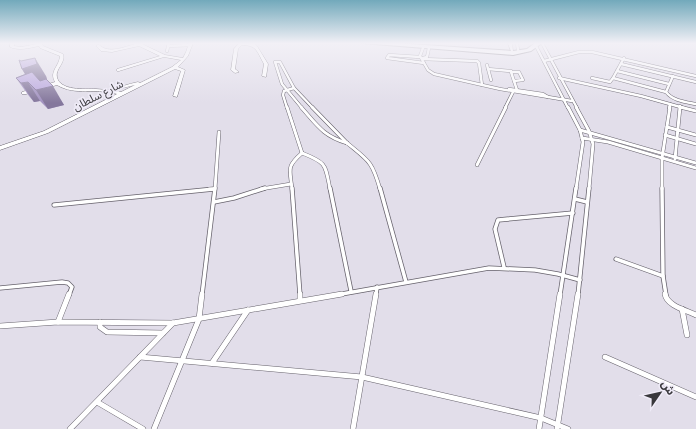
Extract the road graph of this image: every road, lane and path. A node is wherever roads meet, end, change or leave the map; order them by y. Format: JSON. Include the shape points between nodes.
{"nodes":[{"id":1,"x":60,"y":63,"type":"edge"},
{"id":2,"x":141,"y":63,"type":"edge"},
{"id":3,"x":179,"y":63,"type":"edge"},
{"id":4,"x":234,"y":63,"type":"edge"},
{"id":5,"x":265,"y":63,"type":"edge"},
{"id":6,"x":275,"y":63,"type":"edge"},
{"id":7,"x":281,"y":63,"type":"edge"},
{"id":8,"x":424,"y":63,"type":"edge"},
{"id":9,"x":478,"y":63,"type":"edge"},
{"id":10,"x":545,"y":63,"type":"edge"},
{"id":11,"x":554,"y":63,"type":"edge"},
{"id":12,"x":639,"y":63,"type":"edge"},
{"id":13,"x":621,"y":64,"type":"joint"},
{"id":14,"x":487,"y":65,"type":"dead end"},
{"id":15,"x":175,"y":67,"type":"junction"},
{"id":16,"x":488,"y":69,"type":"junction"},
{"id":17,"x":119,"y":70,"type":"dead end"},
{"id":18,"x":512,"y":71,"type":"junction"},
{"id":19,"x":616,"y":71,"type":"junction"},
{"id":20,"x":237,"y":72,"type":"dead end"},
{"id":21,"x":159,"y":76,"type":"junction"},
{"id":22,"x":264,"y":76,"type":"dead end"},
{"id":23,"x":672,"y":76,"type":"junction"},
{"id":24,"x":592,"y":78,"type":"dead end"},
{"id":25,"x":613,"y":78,"type":"junction"},
{"id":26,"x":695,"y":78,"type":"edge"},
{"id":27,"x":554,"y":79,"type":"junction"},
{"id":28,"x":491,"y":80,"type":"dead end"},
{"id":29,"x":514,"y":80,"type":"junction"},
{"id":30,"x":562,"y":80,"type":"junction"},
{"id":31,"x":58,"y":83,"type":"junction"},
{"id":32,"x":669,"y":84,"type":"junction"},
{"id":33,"x":482,"y":85,"type":"junction"},
{"id":34,"x":488,"y":86,"type":"junction"},
{"id":35,"x":294,"y":88,"type":"junction"},
{"id":36,"x":287,"y":90,"type":"junction"},
{"id":37,"x":517,"y":90,"type":"junction"},
{"id":38,"x":105,"y":91,"type":"junction"},
{"id":39,"x":513,"y":92,"type":"junction"},
{"id":40,"x":666,"y":92,"type":"junction"},
{"id":41,"x":24,"y":93,"type":"edge"},
{"id":42,"x":122,"y":94,"type":"junction"},
{"id":43,"x":175,"y":96,"type":"dead end"},
{"id":44,"x":548,"y":97,"type":"junction"},
{"id":45,"x":563,"y":98,"type":"junction"},
{"id":46,"x":571,"y":100,"type":"junction"},
{"id":47,"x":670,"y":104,"type":"junction"},
{"id":48,"x":696,"y":104,"type":"edge"},
{"id":49,"x":680,"y":106,"type":"junction"},
{"id":50,"x":696,"y":111,"type":"edge"},
{"id":51,"x":666,"y":127,"type":"junction"},
{"id":52,"x":580,"y":130,"type":"junction"},
{"id":53,"x":677,"y":130,"type":"junction"},
{"id":54,"x":589,"y":131,"type":"junction"},
{"id":55,"x":219,"y":132,"type":"dead end"},
{"id":56,"x":696,"y":134,"type":"edge"},
{"id":57,"x":665,"y":135,"type":"junction"},
{"id":58,"x":582,"y":138,"type":"junction"},
{"id":59,"x":591,"y":138,"type":"junction"},
{"id":60,"x":677,"y":138,"type":"junction"},
{"id":61,"x":624,"y":142,"type":"junction"},
{"id":62,"x":347,"y":144,"type":"junction"},
{"id":63,"x":696,"y":144,"type":"edge"},
{"id":64,"x":624,"y":146,"type":"junction"},
{"id":65,"x":0,"y":148,"type":"edge"},
{"id":66,"x":302,"y":153,"type":"junction"},
{"id":67,"x":663,"y":153,"type":"junction"},
{"id":68,"x":675,"y":156,"type":"junction"},
{"id":69,"x":662,"y":158,"type":"junction"},
{"id":70,"x":675,"y":162,"type":"junction"},
{"id":71,"x":696,"y":163,"type":"edge"},
{"id":72,"x":477,"y":165,"type":"dead end"},
{"id":73,"x":696,"y":168,"type":"edge"},
{"id":74,"x":291,"y":184,"type":"junction"},
{"id":75,"x":214,"y":189,"type":"junction"},
{"id":76,"x":575,"y":199,"type":"junction"},
{"id":77,"x":214,"y":202,"type":"junction"},
{"id":78,"x":587,"y":202,"type":"junction"},
{"id":79,"x":54,"y":205,"type":"dead end"},
{"id":80,"x":573,"y":213,"type":"junction"},
{"id":81,"x":616,"y":260,"type":"dead end"},
{"id":82,"x":504,"y":267,"type":"junction"},
{"id":83,"x":564,"y":274,"type":"junction"},
{"id":84,"x":663,"y":276,"type":"junction"},
{"id":85,"x":580,"y":280,"type":"junction"},
{"id":86,"x":406,"y":282,"type":"junction"},
{"id":87,"x":377,"y":287,"type":"junction"},
{"id":88,"x":0,"y":288,"type":"edge"},
{"id":89,"x":351,"y":291,"type":"junction"},
{"id":90,"x":300,"y":300,"type":"junction"},
{"id":91,"x":682,"y":309,"type":"junction"},
{"id":92,"x":248,"y":310,"type":"junction"},
{"id":93,"x":696,"y":315,"type":"edge"},
{"id":94,"x":199,"y":319,"type":"junction"},
{"id":95,"x":58,"y":322,"type":"junction"},
{"id":96,"x":100,"y":322,"type":"junction"},
{"id":97,"x":173,"y":323,"type":"junction"},
{"id":98,"x":0,"y":326,"type":"edge"},
{"id":99,"x":164,"y":332,"type":"junction"},
{"id":100,"x":687,"y":335,"type":"dead end"},
{"id":101,"x":140,"y":357,"type":"junction"},
{"id":102,"x":605,"y":357,"type":"dead end"},
{"id":103,"x":183,"y":361,"type":"junction"},
{"id":104,"x":212,"y":363,"type":"junction"},
{"id":105,"x":362,"y":377,"type":"junction"},
{"id":106,"x":696,"y":397,"type":"edge"},
{"id":107,"x":97,"y":402,"type":"junction"},
{"id":108,"x":541,"y":418,"type":"junction"},
{"id":109,"x":558,"y":426,"type":"edge"},
{"id":110,"x":70,"y":429,"type":"edge"},
{"id":111,"x":143,"y":429,"type":"edge"},
{"id":112,"x":154,"y":429,"type":"edge"},
{"id":113,"x":353,"y":429,"type":"edge"},
{"id":114,"x":539,"y":429,"type":"edge"},
{"id":115,"x":568,"y":429,"type":"edge"}],
"edges":[{"from":1,"to":31,"type":"street","via":[[55,74]]},
{"from":2,"to":17,"type":"street"},
{"from":3,"to":15,"type":"street","name":"شارع سلطان"},
{"from":4,"to":20,"type":"street","via":[[233,68]]},
{"from":5,"to":22,"type":"street"},
{"from":6,"to":36,"type":"lane"},
{"from":7,"to":35,"type":"lane"},
{"from":8,"to":33,"type":"lane","via":[[431,73]]},
{"from":9,"to":33,"type":"lane"},
{"from":10,"to":27,"type":"lane"},
{"from":11,"to":30,"type":"lane"},
{"from":12,"to":26,"type":"lane"},
{"from":13,"to":19,"type":"lane"},
{"from":13,"to":23,"type":"lane"},
{"from":14,"to":16,"type":"lane"},
{"from":15,"to":21,"type":"street","name":"شارع سلطان"},
{"from":15,"to":43,"type":"street","via":[[183,70]]},
{"from":16,"to":18,"type":"lane"},
{"from":16,"to":28,"type":"lane"},
{"from":18,"to":29,"type":"lane"},
{"from":18,"to":29,"type":"lane","via":[[519,72],[523,80]]},
{"from":19,"to":25,"type":"lane"},
{"from":19,"to":32,"type":"lane"},
{"from":21,"to":38,"type":"street"},
{"from":21,"to":42,"type":"street","name":"شارع سلطان"},
{"from":23,"to":26,"type":"lane"},
{"from":23,"to":32,"type":"lane"},
{"from":24,"to":25,"type":"lane","via":[[609,82]]},
{"from":25,"to":40,"type":"lane"},
{"from":27,"to":30,"type":"lane"},
{"from":27,"to":45,"type":"lane"},
{"from":29,"to":37,"type":"lane"},
{"from":30,"to":46,"type":"lane"},
{"from":30,"to":47,"type":"lane"},
{"from":31,"to":38,"type":"street","via":[[73,89]]},
{"from":31,"to":41,"type":"street"},
{"from":32,"to":40,"type":"lane"},
{"from":33,"to":34,"type":"lane"},
{"from":34,"to":37,"type":"lane"},
{"from":34,"to":39,"type":"lane"},
{"from":35,"to":36,"type":"lane"},
{"from":35,"to":62,"type":"lane"},
{"from":36,"to":62,"type":"lane","via":[[322,132]]},
{"from":36,"to":66,"type":"lane","via":[[283,95]]},
{"from":37,"to":44,"type":"lane"},
{"from":38,"to":42,"type":"street"},
{"from":39,"to":44,"type":"lane"},
{"from":39,"to":72,"type":"lane"},
{"from":40,"to":48,"type":"lane","via":[[675,99]]},
{"from":42,"to":65,"type":"street","name":"شارع سلطان","via":[[46,132]]},
{"from":44,"to":45,"type":"lane"},
{"from":45,"to":46,"type":"lane"},
{"from":45,"to":52,"type":"lane"},
{"from":46,"to":54,"type":"lane"},
{"from":47,"to":49,"type":"lane"},
{"from":47,"to":51,"type":"lane"},
{"from":49,"to":50,"type":"lane"},
{"from":49,"to":53,"type":"lane"},
{"from":51,"to":53,"type":"lane"},
{"from":51,"to":57,"type":"lane"},
{"from":52,"to":54,"type":"lane"},
{"from":52,"to":58,"type":"lane"},
{"from":53,"to":56,"type":"lane"},
{"from":53,"to":60,"type":"lane"},
{"from":54,"to":59,"type":"lane"},
{"from":54,"to":61,"type":"lane"},
{"from":55,"to":75,"type":"lane"},
{"from":57,"to":60,"type":"lane"},
{"from":57,"to":67,"type":"lane"},
{"from":58,"to":59,"type":"lane"},
{"from":58,"to":76,"type":"lane"},
{"from":59,"to":64,"type":"lane"},
{"from":59,"to":78,"type":"lane","via":[[593,144]]},
{"from":60,"to":63,"type":"lane"},
{"from":60,"to":68,"type":"lane"},
{"from":61,"to":64,"type":"lane"},
{"from":61,"to":67,"type":"lane"},
{"from":62,"to":86,"type":"lane","via":[[374,168]]},
{"from":64,"to":69,"type":"lane"},
{"from":66,"to":74,"type":"lane","via":[[290,167]]},
{"from":66,"to":89,"type":"lane","via":[[317,159],[325,166]]},
{"from":67,"to":68,"type":"lane"},
{"from":67,"to":69,"type":"lane"},
{"from":68,"to":70,"type":"lane"},
{"from":68,"to":71,"type":"lane"},
{"from":69,"to":70,"type":"lane"},
{"from":69,"to":84,"type":"lane"},
{"from":70,"to":73,"type":"lane"},
{"from":74,"to":77,"type":"lane","via":[[271,186]]},
{"from":74,"to":90,"type":"lane"},
{"from":75,"to":77,"type":"lane"},
{"from":75,"to":79,"type":"lane"},
{"from":76,"to":78,"type":"lane"},
{"from":76,"to":80,"type":"lane"},
{"from":77,"to":94,"type":"lane"},
{"from":78,"to":85,"type":"lane"},
{"from":80,"to":82,"type":"lane","via":[[498,220],[495,226]]},
{"from":80,"to":83,"type":"lane"},
{"from":81,"to":84,"type":"lane"},
{"from":82,"to":83,"type":"lane"},
{"from":82,"to":86,"type":"lane"},
{"from":83,"to":85,"type":"lane"},
{"from":83,"to":108,"type":"lane"},
{"from":84,"to":91,"type":"lane","via":[[666,298]]},
{"from":85,"to":109,"type":"lane"},
{"from":86,"to":87,"type":"lane"},
{"from":87,"to":89,"type":"lane"},
{"from":87,"to":105,"type":"lane"},
{"from":88,"to":95,"type":"lane","via":[[68,283],[72,287]]},
{"from":89,"to":90,"type":"lane"},
{"from":90,"to":92,"type":"lane"},
{"from":91,"to":93,"type":"lane"},
{"from":91,"to":100,"type":"lane"},
{"from":92,"to":94,"type":"lane"},
{"from":92,"to":104,"type":"lane"},
{"from":94,"to":97,"type":"lane"},
{"from":94,"to":103,"type":"lane"},
{"from":95,"to":96,"type":"lane"},
{"from":95,"to":98,"type":"lane"},
{"from":96,"to":97,"type":"lane"},
{"from":96,"to":99,"type":"lane","via":[[103,330],[107,332]]},
{"from":97,"to":99,"type":"lane"},
{"from":99,"to":101,"type":"lane"},
{"from":101,"to":103,"type":"lane"},
{"from":101,"to":107,"type":"lane"},
{"from":102,"to":106,"type":"lane"},
{"from":103,"to":104,"type":"lane"},
{"from":103,"to":112,"type":"lane"},
{"from":104,"to":105,"type":"lane"},
{"from":105,"to":108,"type":"lane"},
{"from":105,"to":113,"type":"lane"},
{"from":107,"to":110,"type":"lane"},
{"from":107,"to":111,"type":"lane"},
{"from":108,"to":109,"type":"lane"},
{"from":108,"to":114,"type":"lane"},
{"from":109,"to":115,"type":"lane"}]}
